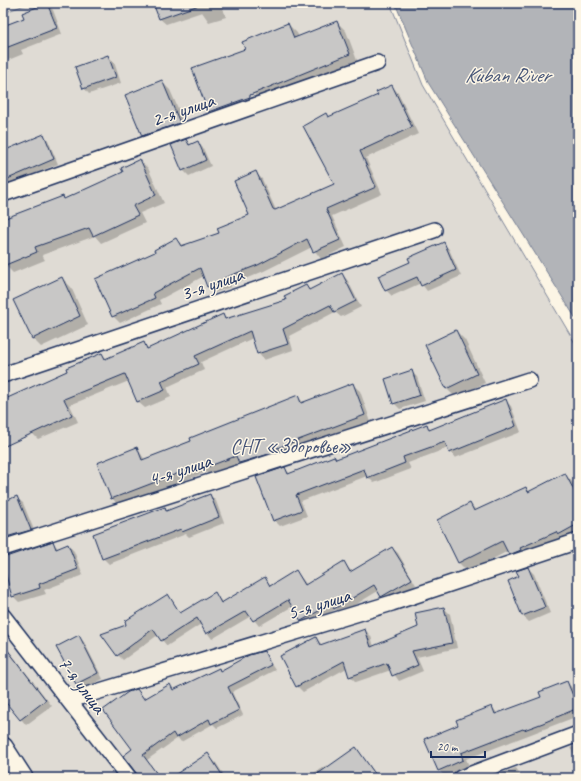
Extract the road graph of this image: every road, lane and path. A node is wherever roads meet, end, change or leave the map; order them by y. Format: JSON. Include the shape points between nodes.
{"nodes":[{"id":1,"x":377,"y":63,"type":"dead end"},
{"id":2,"x":3,"y":194,"type":"edge"},
{"id":3,"x":434,"y":230,"type":"dead end"},
{"id":4,"x":3,"y":375,"type":"edge"},
{"id":5,"x":529,"y":380,"type":"dead end"},
{"id":6,"x":578,"y":541,"type":"edge"},
{"id":7,"x":3,"y":548,"type":"edge"},
{"id":8,"x":3,"y":616,"type":"edge"},
{"id":9,"x":70,"y":700,"type":"junction"},
{"id":10,"x":578,"y":734,"type":"edge"},
{"id":11,"x":3,"y":747,"type":"edge"},
{"id":12,"x":23,"y":778,"type":"edge"},
{"id":13,"x":129,"y":778,"type":"edge"},
{"id":14,"x":460,"y":778,"type":"edge"}],
"edges":[{"from":1,"to":2,"type":"street","name":"2-я улица"},
{"from":3,"to":4,"type":"street","name":"3-я улица"},
{"from":5,"to":7,"type":"street","name":"4-я улица"},
{"from":6,"to":9,"type":"street","name":"5-я улица","via":[[392,603]]},
{"from":8,"to":9,"type":"street","name":"7-я улица"},
{"from":9,"to":13,"type":"street","name":"7-я улица"},
{"from":10,"to":14,"type":"street"},
{"from":11,"to":12,"type":"street"}]}
